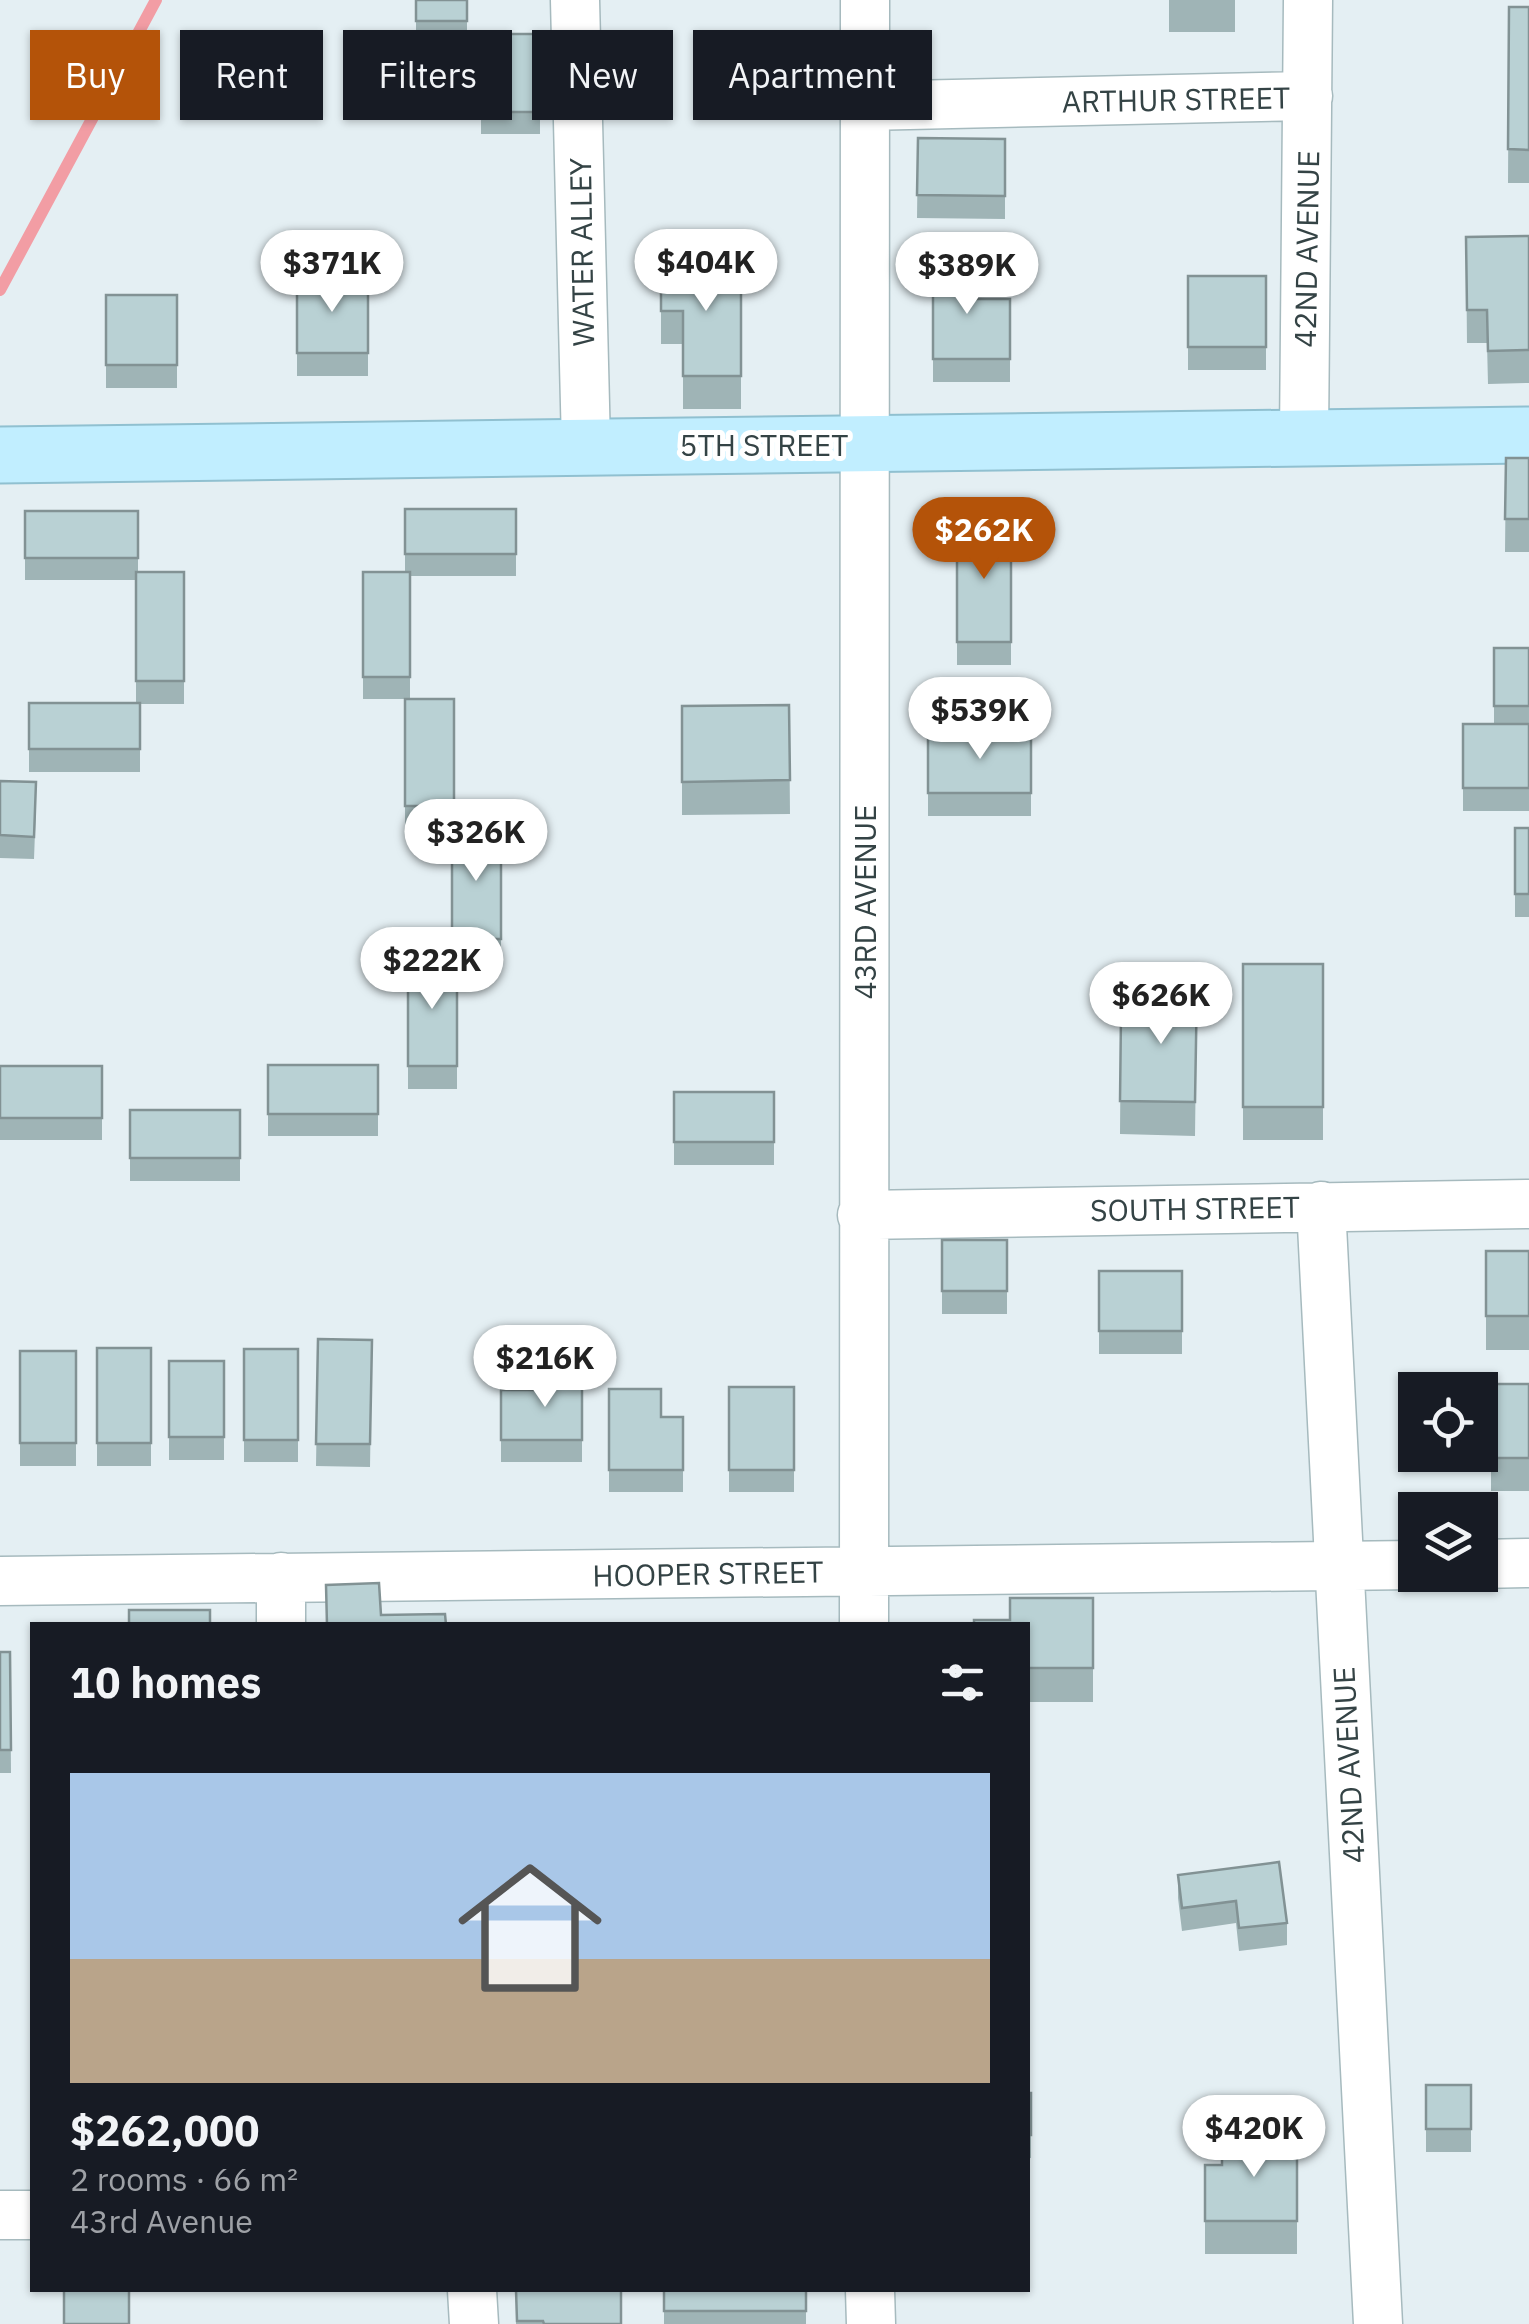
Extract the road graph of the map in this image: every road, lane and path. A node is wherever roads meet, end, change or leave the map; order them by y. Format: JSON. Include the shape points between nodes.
{"nodes":[{"id":1,"x":575,"y":0,"type":"edge"},
{"id":2,"x":865,"y":0,"type":"edge"},
{"id":3,"x":1308,"y":0,"type":"edge"},
{"id":4,"x":865,"y":30,"type":"edge"},
{"id":5,"x":1308,"y":96,"type":"junction"},
{"id":6,"x":932,"y":104,"type":"edge"},
{"id":7,"x":865,"y":120,"type":"edge"},
{"id":8,"x":1529,"y":436,"type":"edge"},
{"id":9,"x":1304,"y":437,"type":"junction"},
{"id":10,"x":866,"y":444,"type":"junction"},
{"id":11,"x":586,"y":445,"type":"junction"},
{"id":12,"x":0,"y":455,"type":"edge"},
{"id":13,"x":1529,"y":1204,"type":"edge"},
{"id":14,"x":1321,"y":1206,"type":"junction"},
{"id":15,"x":862,"y":1215,"type":"junction"},
{"id":16,"x":1529,"y":1563,"type":"edge"},
{"id":17,"x":1498,"y":1564,"type":"edge"},
{"id":18,"x":1398,"y":1565,"type":"edge"},
{"id":19,"x":1338,"y":1567,"type":"junction"},
{"id":20,"x":863,"y":1571,"type":"junction"},
{"id":21,"x":281,"y":1577,"type":"junction"},
{"id":22,"x":0,"y":1580,"type":"edge"},
{"id":23,"x":282,"y":1622,"type":"edge"},
{"id":24,"x":864,"y":1622,"type":"edge"},
{"id":25,"x":0,"y":2215,"type":"edge"},
{"id":26,"x":30,"y":2215,"type":"edge"},
{"id":27,"x":472,"y":2292,"type":"edge"},
{"id":28,"x":870,"y":2292,"type":"edge"},
{"id":29,"x":474,"y":2324,"type":"edge"},
{"id":30,"x":871,"y":2324,"type":"edge"},
{"id":31,"x":1378,"y":2324,"type":"edge"}],
"edges":[{"from":1,"to":11,"type":"street","name":"WATER ALLEY"},
{"from":2,"to":4,"type":"street","name":"43RD AVENUE"},
{"from":3,"to":5,"type":"street","name":"42ND AVENUE"},
{"from":5,"to":6,"type":"street","name":"ARTHUR STREET"},
{"from":5,"to":9,"type":"street","name":"42ND AVENUE"},
{"from":7,"to":10,"type":"street","name":"43RD AVENUE"},
{"from":8,"to":9,"type":"street","name":"5TH STREET"},
{"from":9,"to":10,"type":"street","name":"5TH STREET"},
{"from":10,"to":11,"type":"street","name":"5TH STREET"},
{"from":10,"to":15,"type":"street","name":"43RD AVENUE"},
{"from":11,"to":12,"type":"street","name":"5TH STREET"},
{"from":13,"to":14,"type":"street","name":"SOUTH STREET"},
{"from":14,"to":15,"type":"street","name":"SOUTH STREET"},
{"from":14,"to":19,"type":"street","name":"42ND AVENUE"},
{"from":15,"to":20,"type":"street","name":"43RD AVENUE"},
{"from":16,"to":17,"type":"street"},
{"from":18,"to":19,"type":"street","name":"HOOPER STREET"},
{"from":19,"to":20,"type":"street","name":"HOOPER STREET"},
{"from":19,"to":31,"type":"street","name":"42ND AVENUE"},
{"from":20,"to":21,"type":"street","name":"HOOPER STREET"},
{"from":20,"to":24,"type":"street","name":"43RD AVENUE"},
{"from":21,"to":22,"type":"street","name":"HOOPER STREET"},
{"from":21,"to":23,"type":"street"},
{"from":25,"to":26,"type":"street"},
{"from":27,"to":29,"type":"street"},
{"from":28,"to":30,"type":"street"}]}
